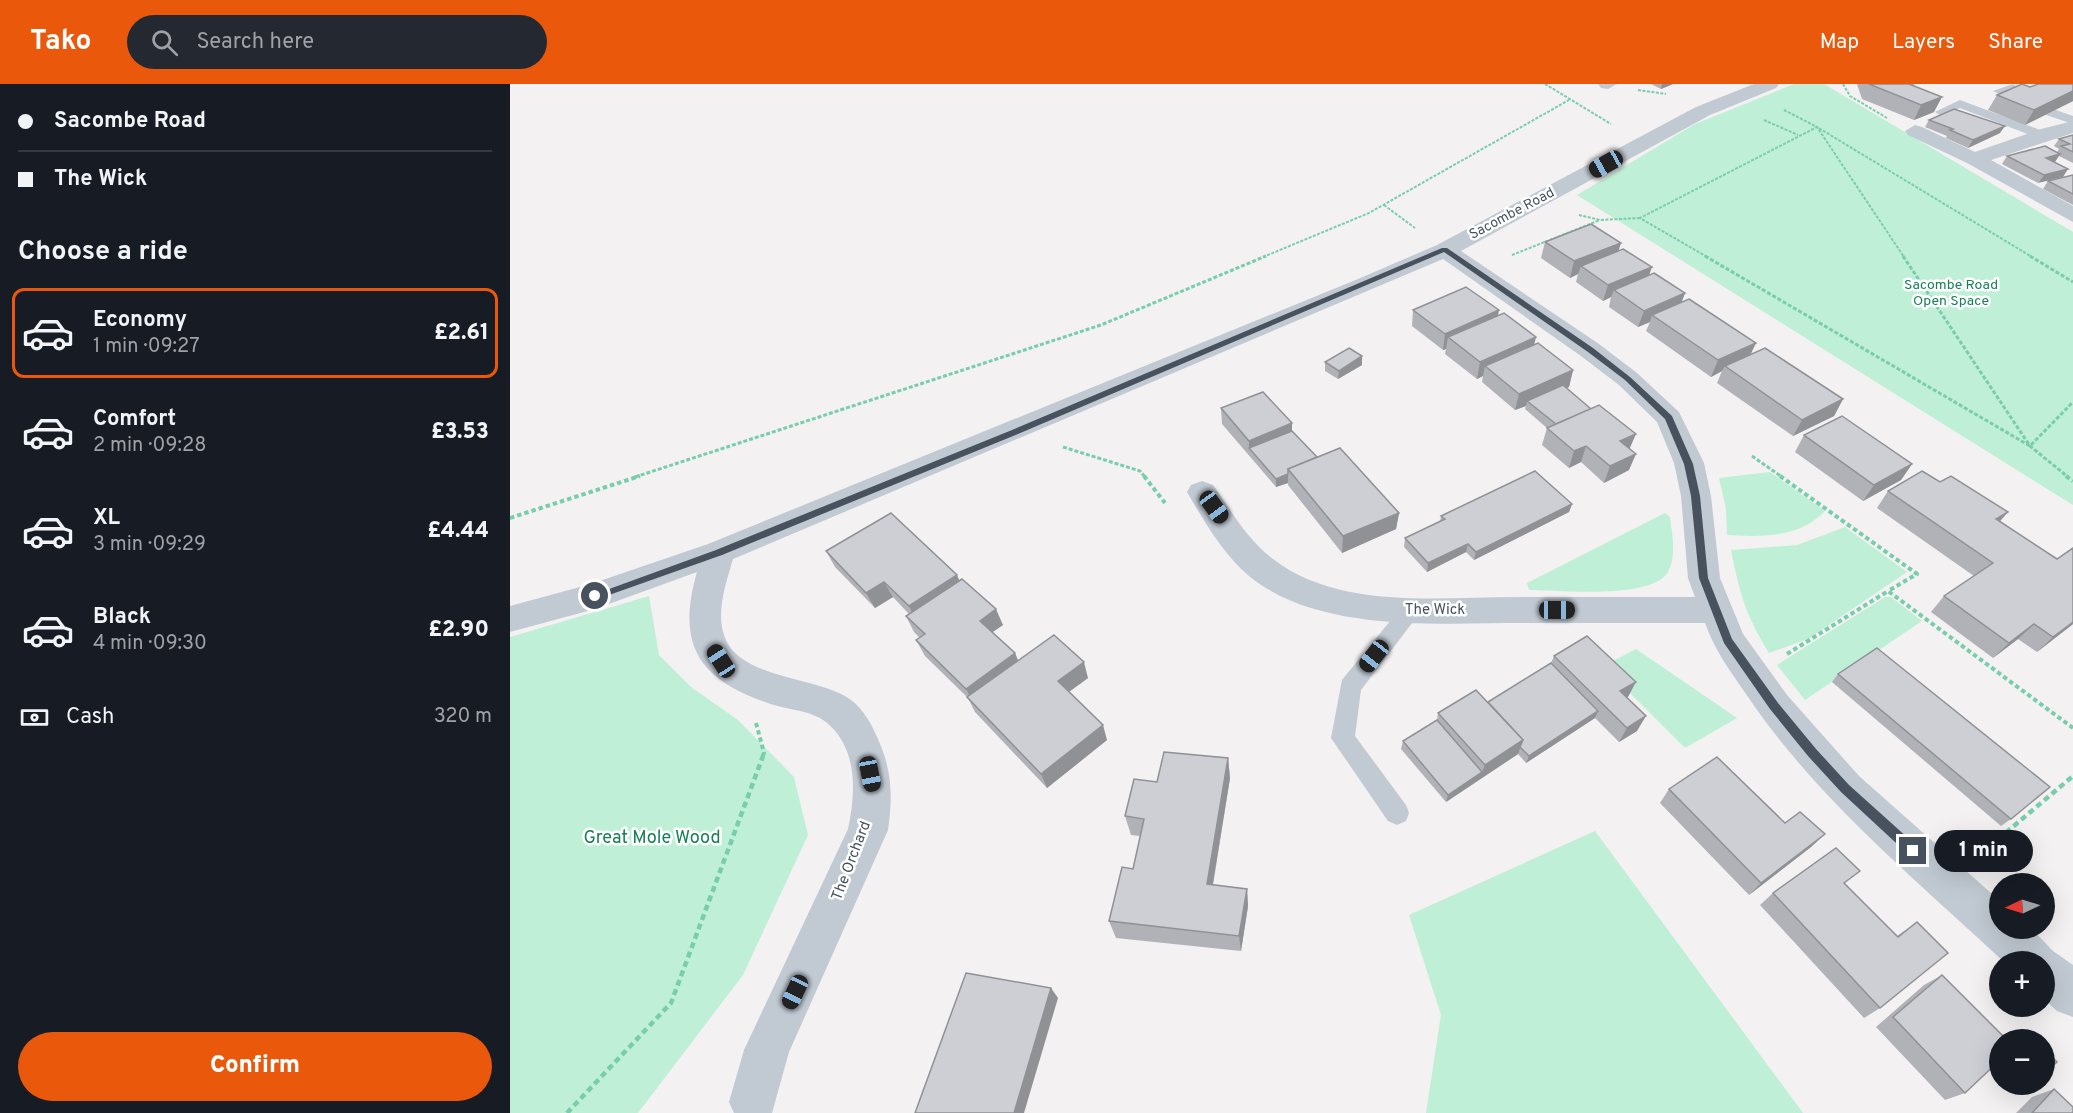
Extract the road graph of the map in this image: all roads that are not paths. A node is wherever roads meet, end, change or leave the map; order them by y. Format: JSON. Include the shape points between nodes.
{"nodes":[{"id":1,"x":2011,"y":87,"type":"edge"},
{"id":2,"x":1775,"y":96,"type":"edge"},
{"id":3,"x":2024,"y":101,"type":"edge"},
{"id":4,"x":1941,"y":112,"type":"edge"},
{"id":5,"x":2050,"y":112,"type":"edge"},
{"id":6,"x":2073,"y":120,"type":"edge"},
{"id":7,"x":2073,"y":127,"type":"edge"},
{"id":8,"x":1915,"y":131,"type":"road end"},
{"id":9,"x":2039,"y":134,"type":"junction"},
{"id":10,"x":1974,"y":159,"type":"junction"},
{"id":11,"x":2073,"y":216,"type":"edge"},
{"id":12,"x":1445,"y":250,"type":"junction"},
{"id":13,"x":1202,"y":492,"type":"road end"},
{"id":14,"x":719,"y":552,"type":"junction"},
{"id":15,"x":681,"y":566,"type":"junction"},
{"id":16,"x":711,"y":588,"type":"junction"},
{"id":17,"x":1411,"y":610,"type":"junction"},
{"id":18,"x":1714,"y":610,"type":"junction"},
{"id":19,"x":510,"y":619,"type":"edge"},
{"id":20,"x":1397,"y":813,"type":"dead end"},
{"id":21,"x":2024,"y":951,"type":"edge"},
{"id":22,"x":2055,"y":979,"type":"edge"},
{"id":23,"x":2073,"y":995,"type":"edge"},
{"id":24,"x":753,"y":1102,"type":"dead end"}],
"edges":[{"from":1,"to":3,"type":"lane","via":[[1999,91]]},
{"from":2,"to":12,"type":"street","name":"Sacombe Road","via":[[1703,111]]},
{"from":4,"to":9,"type":"lane","via":[[1960,104]]},
{"from":5,"to":6,"type":"lane"},
{"from":7,"to":9,"type":"street"},
{"from":8,"to":10,"type":"street"},
{"from":9,"to":10,"type":"street","via":[[2019,145]]},
{"from":10,"to":11,"type":"street"},
{"from":12,"to":14,"type":"street","name":"Sacombe Road"},
{"from":12,"to":18,"type":"street","via":[[1618,372],[1669,418],[1689,464],[1704,578]]},
{"from":13,"to":17,"type":"street","name":"The Wick","via":[[1247,553],[1270,574],[1350,605]]},
{"from":14,"to":15,"type":"street","name":"Sacombe Road"},
{"from":14,"to":16,"type":"street","name":"The Orchard"},
{"from":15,"to":16,"type":"street"},
{"from":15,"to":19,"type":"street","name":"Sacombe Road","via":[[595,596]]},
{"from":16,"to":24,"type":"street","name":"The Orchard","via":[[704,619],[709,643],[721,661],[761,686],[817,700],[838,712],[867,756],[874,791],[868,830],[767,1050]]},
{"from":17,"to":18,"type":"street","name":"The Wick"},
{"from":17,"to":20,"type":"lane","via":[[1350,687],[1343,738]]},
{"from":18,"to":21,"type":"street","via":[[1728,640],[1774,706],[1845,788]]},
{"from":22,"to":23,"type":"street"}]}
